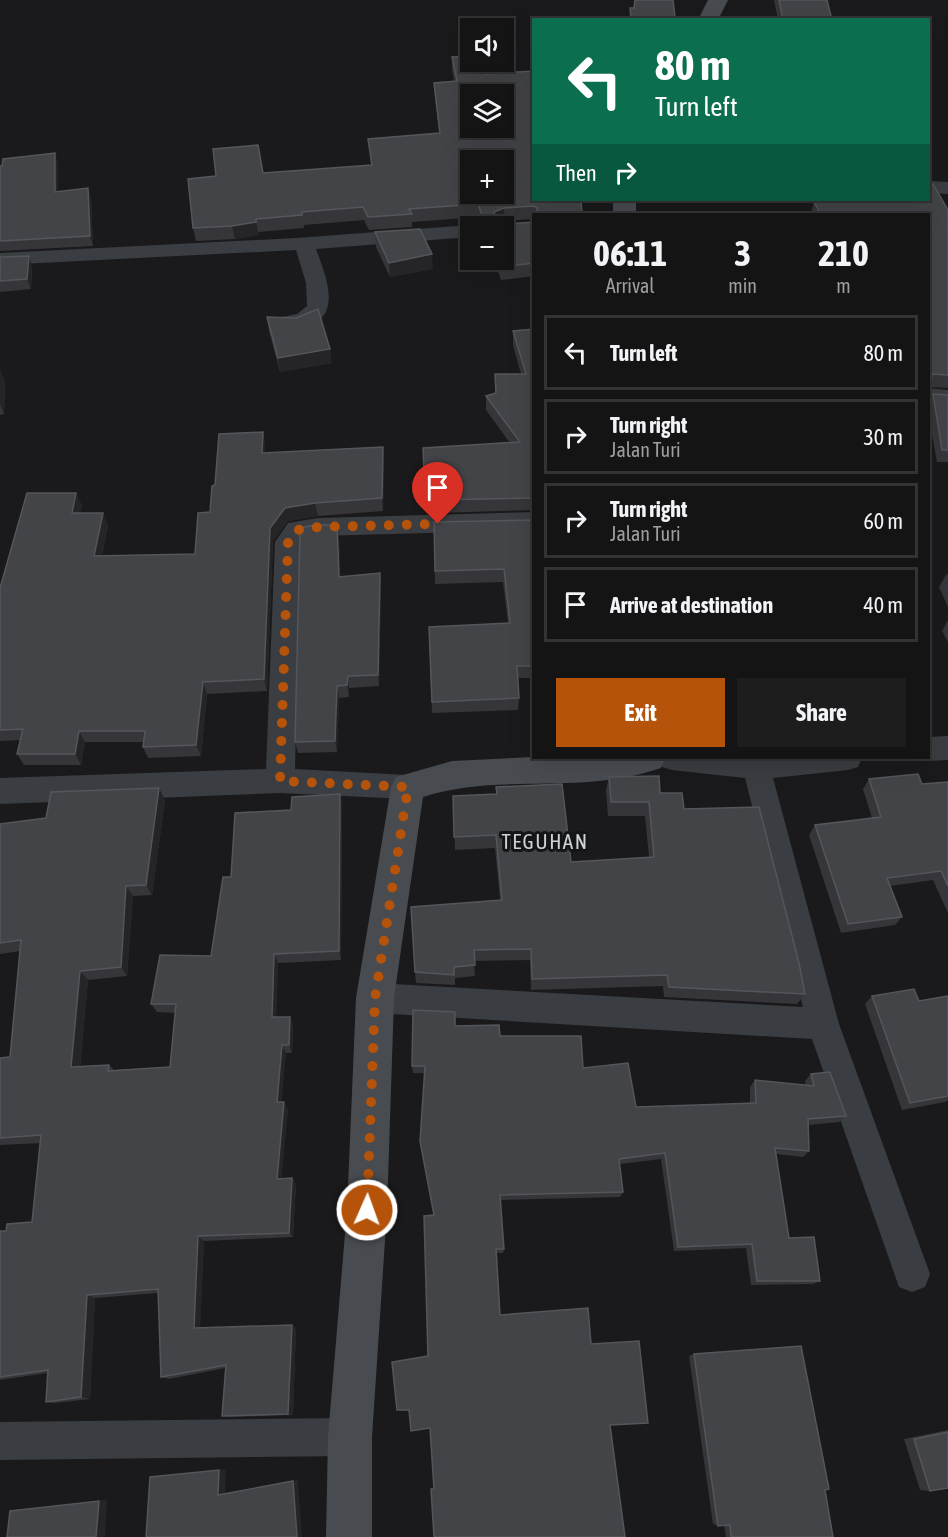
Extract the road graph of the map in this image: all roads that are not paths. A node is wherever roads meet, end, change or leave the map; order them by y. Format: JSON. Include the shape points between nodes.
{"nodes":[{"id":1,"x":718,"y":0,"type":"edge"},
{"id":2,"x":709,"y":18,"type":"edge"},
{"id":3,"x":930,"y":187,"type":"edge"},
{"id":4,"x":948,"y":188,"type":"edge"},
{"id":5,"x":460,"y":232,"type":"edge"},
{"id":6,"x":304,"y":244,"type":"junction"},
{"id":7,"x":0,"y":259,"type":"edge"},
{"id":8,"x":277,"y":323,"type":"edge"},
{"id":9,"x":930,"y":396,"type":"edge"},
{"id":10,"x":948,"y":398,"type":"edge"},
{"id":11,"x":532,"y":521,"type":"edge"},
{"id":12,"x":948,"y":748,"type":"edge"},
{"id":13,"x":930,"y":749,"type":"edge"},
{"id":14,"x":644,"y":759,"type":"edge"},
{"id":15,"x":681,"y":759,"type":"edge"},
{"id":16,"x":838,"y":759,"type":"edge"},
{"id":17,"x":756,"y":767,"type":"junction"},
{"id":18,"x":280,"y":781,"type":"junction"},
{"id":19,"x":408,"y":787,"type":"junction"},
{"id":20,"x":0,"y":791,"type":"edge"},
{"id":21,"x":375,"y":998,"type":"junction"},
{"id":22,"x":823,"y":1024,"type":"junction"},
{"id":23,"x":912,"y":1274,"type":"dead end"},
{"id":24,"x":350,"y":1437,"type":"junction"},
{"id":25,"x":0,"y":1441,"type":"edge"},
{"id":26,"x":349,"y":1537,"type":"edge"}],
"edges":[{"from":1,"to":2,"type":"street"},
{"from":3,"to":4,"type":"street"},
{"from":5,"to":6,"type":"street"},
{"from":6,"to":7,"type":"street"},
{"from":6,"to":8,"type":"street","via":[[320,297],[318,307],[312,317],[300,322]]},
{"from":9,"to":10,"type":"street"},
{"from":11,"to":18,"type":"street","via":[[297,530],[288,542]]},
{"from":12,"to":13,"type":"street"},
{"from":14,"to":19,"type":"street","via":[[608,767],[452,775]]},
{"from":15,"to":17,"type":"street"},
{"from":16,"to":17,"type":"street"},
{"from":17,"to":22,"type":"street"},
{"from":18,"to":19,"type":"street"},
{"from":18,"to":20,"type":"street"},
{"from":19,"to":21,"type":"street"},
{"from":21,"to":22,"type":"street"},
{"from":21,"to":24,"type":"street","via":[[367,1210]]},
{"from":22,"to":23,"type":"street"},
{"from":24,"to":25,"type":"street"},
{"from":24,"to":26,"type":"street"}]}
